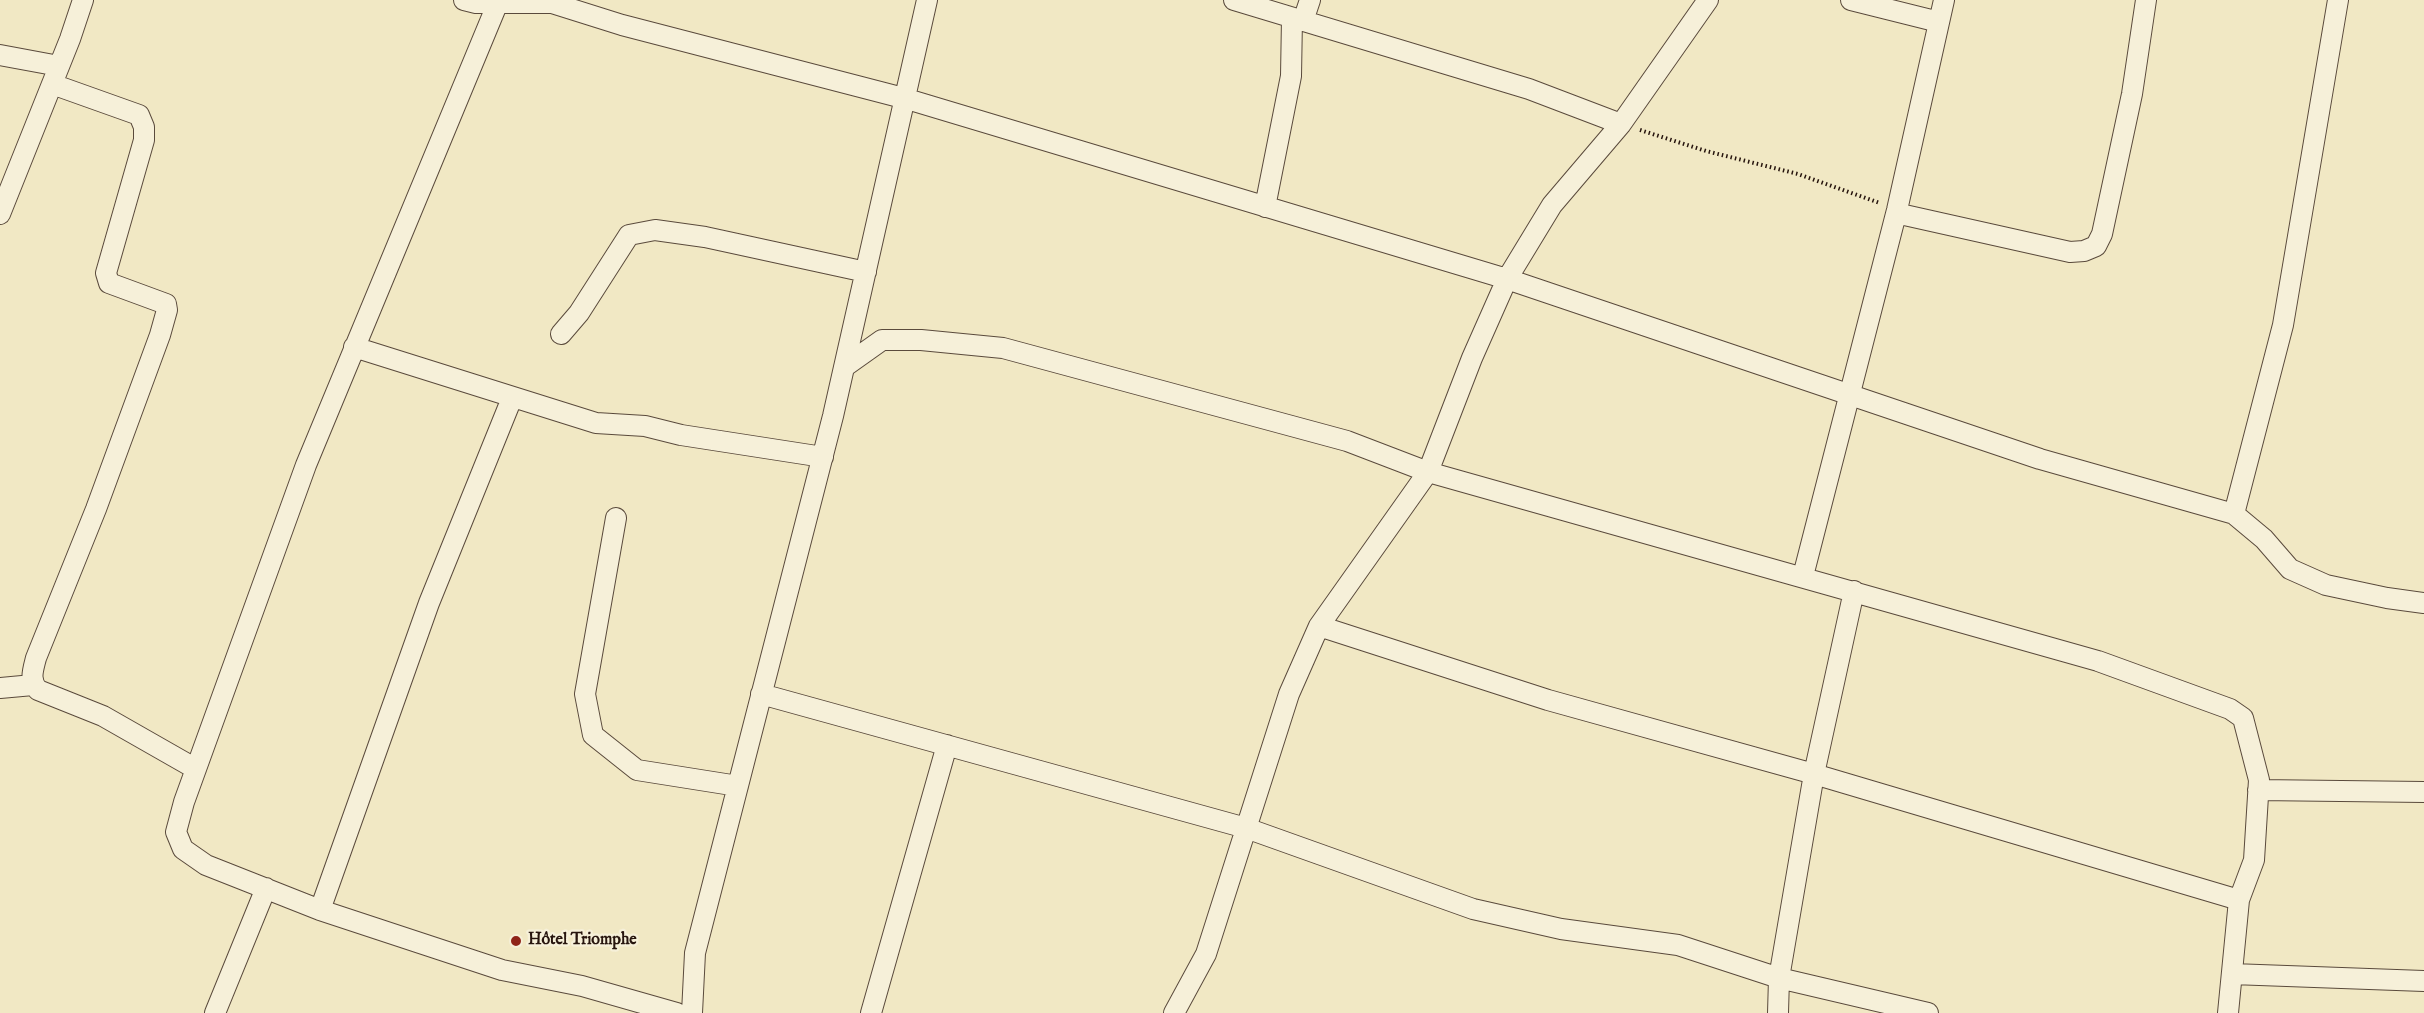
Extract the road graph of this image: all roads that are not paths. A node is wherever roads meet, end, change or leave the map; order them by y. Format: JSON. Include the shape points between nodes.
{"nodes":[{"id":1,"x":83,"y":0,"type":"edge"},
{"id":2,"x":465,"y":0,"type":"edge"},
{"id":3,"x":927,"y":0,"type":"edge"},
{"id":4,"x":1234,"y":0,"type":"edge"},
{"id":5,"x":1310,"y":0,"type":"edge"},
{"id":6,"x":1708,"y":0,"type":"edge"},
{"id":7,"x":1851,"y":0,"type":"edge"},
{"id":8,"x":1944,"y":0,"type":"edge"},
{"id":9,"x":2146,"y":0,"type":"edge"},
{"id":10,"x":2338,"y":0,"type":"edge"},
{"id":11,"x":498,"y":1,"type":"edge"},
{"id":12,"x":1298,"y":19,"type":"junction"},
{"id":13,"x":1939,"y":22,"type":"junction"},
{"id":14,"x":0,"y":55,"type":"edge"},
{"id":15,"x":56,"y":75,"type":"junction"},
{"id":16,"x":907,"y":99,"type":"junction"},
{"id":17,"x":1622,"y":124,"type":"junction"},
{"id":18,"x":1265,"y":207,"type":"junction"},
{"id":19,"x":1897,"y":210,"type":"junction"},
{"id":20,"x":0,"y":214,"type":"edge"},
{"id":21,"x":866,"y":272,"type":"junction"},
{"id":22,"x":1507,"y":279,"type":"junction"},
{"id":23,"x":561,"y":334,"type":"dead end"},
{"id":24,"x":354,"y":347,"type":"junction"},
{"id":25,"x":844,"y":367,"type":"junction"},
{"id":26,"x":1850,"y":395,"type":"junction"},
{"id":27,"x":512,"y":398,"type":"junction"},
{"id":28,"x":823,"y":457,"type":"junction"},
{"id":29,"x":1428,"y":472,"type":"junction"},
{"id":30,"x":2234,"y":514,"type":"junction"},
{"id":31,"x":616,"y":518,"type":"dead end"},
{"id":32,"x":1803,"y":576,"type":"junction"},
{"id":33,"x":1854,"y":591,"type":"junction"},
{"id":34,"x":2422,"y":600,"type":"edge"},
{"id":35,"x":1319,"y":626,"type":"junction"},
{"id":36,"x":33,"y":685,"type":"junction"},
{"id":37,"x":0,"y":688,"type":"edge"},
{"id":38,"x":761,"y":694,"type":"junction"},
{"id":39,"x":947,"y":745,"type":"junction"},
{"id":40,"x":196,"y":769,"type":"junction"},
{"id":41,"x":1814,"y":774,"type":"junction"},
{"id":42,"x":738,"y":786,"type":"junction"},
{"id":43,"x":2258,"y":790,"type":"junction"},
{"id":44,"x":2424,"y":792,"type":"edge"},
{"id":45,"x":1246,"y":828,"type":"junction"},
{"id":46,"x":266,"y":888,"type":"junction"},
{"id":47,"x":2239,"y":900,"type":"junction"},
{"id":48,"x":320,"y":910,"type":"junction"},
{"id":49,"x":2232,"y":975,"type":"junction"},
{"id":50,"x":1779,"y":978,"type":"junction"},
{"id":51,"x":2424,"y":981,"type":"edge"},
{"id":52,"x":215,"y":1013,"type":"edge"},
{"id":53,"x":677,"y":1013,"type":"edge"},
{"id":54,"x":692,"y":1013,"type":"edge"},
{"id":55,"x":871,"y":1013,"type":"edge"},
{"id":56,"x":1174,"y":1013,"type":"edge"},
{"id":57,"x":1778,"y":1013,"type":"edge"},
{"id":58,"x":1928,"y":1013,"type":"edge"},
{"id":59,"x":2228,"y":1013,"type":"edge"}],
"edges":[{"from":1,"to":15,"type":"street"},
{"from":2,"to":11,"type":"street"},
{"from":3,"to":16,"type":"street"},
{"from":4,"to":12,"type":"street"},
{"from":5,"to":12,"type":"street"},
{"from":6,"to":17,"type":"street"},
{"from":7,"to":13,"type":"street"},
{"from":8,"to":13,"type":"street"},
{"from":9,"to":19,"type":"street","via":[[2132,94],[2102,234],[2096,246],[2070,252],[1900,214]]},
{"from":10,"to":30,"type":"street","via":[[2283,325]]},
{"from":11,"to":16,"type":"street","via":[[552,3]]},
{"from":11,"to":24,"type":"street"},
{"from":12,"to":17,"type":"street","via":[[1528,89]]},
{"from":12,"to":18,"type":"street"},
{"from":13,"to":19,"type":"street"},
{"from":14,"to":15,"type":"street"},
{"from":15,"to":20,"type":"street"},
{"from":15,"to":36,"type":"street","via":[[139,115],[144,140],[106,273],[109,283],[166,304],[167,310],[96,509],[36,658]]},
{"from":16,"to":18,"type":"street"},
{"from":16,"to":21,"type":"street"},
{"from":17,"to":22,"type":"street","via":[[1552,205]]},
{"from":18,"to":22,"type":"street"},
{"from":19,"to":26,"type":"street"},
{"from":21,"to":23,"type":"street","via":[[705,237],[655,230],[638,233],[629,235]]},
{"from":21,"to":25,"type":"street"},
{"from":22,"to":26,"type":"street"},
{"from":22,"to":29,"type":"street"},
{"from":24,"to":27,"type":"street"},
{"from":24,"to":40,"type":"street","via":[[306,465]]},
{"from":25,"to":28,"type":"street"},
{"from":25,"to":29,"type":"street","via":[[882,340],[1003,348],[1347,441]]},
{"from":26,"to":30,"type":"street","via":[[2040,459]]},
{"from":26,"to":32,"type":"street"},
{"from":27,"to":28,"type":"street","via":[[596,423],[645,426]]},
{"from":27,"to":48,"type":"street","via":[[429,603]]},
{"from":28,"to":38,"type":"street"},
{"from":29,"to":32,"type":"street"},
{"from":29,"to":35,"type":"street"},
{"from":30,"to":34,"type":"street","via":[[2264,539],[2290,569],[2326,585],[2387,598]]},
{"from":31,"to":42,"type":"street","via":[[585,694],[593,735],[637,770]]},
{"from":32,"to":33,"type":"street"},
{"from":33,"to":41,"type":"street"},
{"from":33,"to":43,"type":"street","via":[[2098,661],[2230,709],[2242,718],[2259,780]]},
{"from":35,"to":41,"type":"street","via":[[1548,700]]},
{"from":35,"to":45,"type":"street","via":[[1289,694]]},
{"from":36,"to":37,"type":"street"},
{"from":36,"to":40,"type":"street","via":[[104,716]]},
{"from":38,"to":39,"type":"street"},
{"from":38,"to":42,"type":"street"},
{"from":39,"to":45,"type":"street"},
{"from":39,"to":55,"type":"street"},
{"from":40,"to":46,"type":"street","via":[[176,832],[183,849],[206,865]]},
{"from":41,"to":47,"type":"street"},
{"from":41,"to":50,"type":"street"},
{"from":42,"to":54,"type":"street","via":[[695,953]]},
{"from":43,"to":44,"type":"street"},
{"from":43,"to":47,"type":"street","via":[[2254,860]]},
{"from":45,"to":50,"type":"street","via":[[1473,909],[1561,929],[1678,945]]},
{"from":45,"to":56,"type":"street","via":[[1206,954]]},
{"from":46,"to":48,"type":"street"},
{"from":46,"to":52,"type":"street"},
{"from":47,"to":49,"type":"street"},
{"from":48,"to":53,"type":"street","via":[[502,970],[582,986]]},
{"from":49,"to":51,"type":"street"},
{"from":49,"to":59,"type":"street"},
{"from":50,"to":57,"type":"street"},
{"from":50,"to":58,"type":"street"}]}
